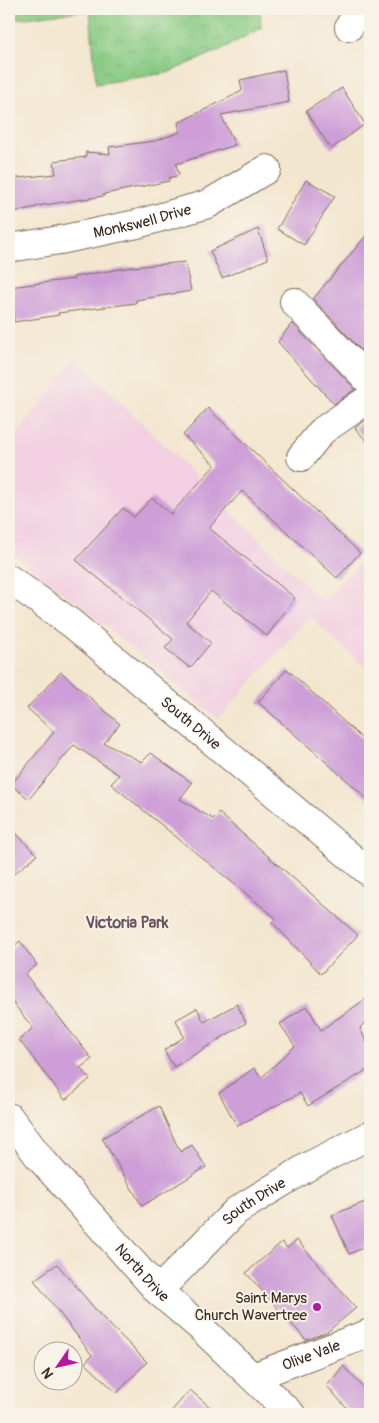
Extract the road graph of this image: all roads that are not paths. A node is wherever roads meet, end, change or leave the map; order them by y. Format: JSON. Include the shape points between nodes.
{"nodes":[{"id":1,"x":266,"y":169,"type":"dead end"},
{"id":2,"x":9,"y":248,"type":"edge"},
{"id":3,"x":294,"y":302,"type":"dead end"},
{"id":4,"x":370,"y":382,"type":"edge"},
{"id":5,"x":370,"y":398,"type":"edge"},
{"id":6,"x":301,"y":457,"type":"dead end"},
{"id":7,"x":9,"y":579,"type":"edge"},
{"id":8,"x":370,"y":873,"type":"edge"},
{"id":9,"x":9,"y":1117,"type":"edge"},
{"id":10,"x":370,"y":1135,"type":"edge"},
{"id":11,"x":158,"y":1291,"type":"junction"},
{"id":12,"x":370,"y":1333,"type":"edge"},
{"id":13,"x":253,"y":1377,"type":"junction"},
{"id":14,"x":291,"y":1414,"type":"edge"}],
"edges":[{"from":1,"to":2,"type":"street","name":"Monkswell Drive","via":[[208,204],[118,228]]},
{"from":3,"to":4,"type":"street"},
{"from":5,"to":6,"type":"street","via":[[322,431]]},
{"from":7,"to":8,"type":"street","name":"South Drive","via":[[71,622]]},
{"from":9,"to":11,"type":"street","name":"North Drive"},
{"from":10,"to":11,"type":"street","name":"South Drive","via":[[309,1166],[236,1211]]},
{"from":11,"to":13,"type":"street","name":"North Drive"},
{"from":12,"to":13,"type":"street","name":"Olive Vale"},
{"from":13,"to":14,"type":"street","name":"North Drive"}]}
